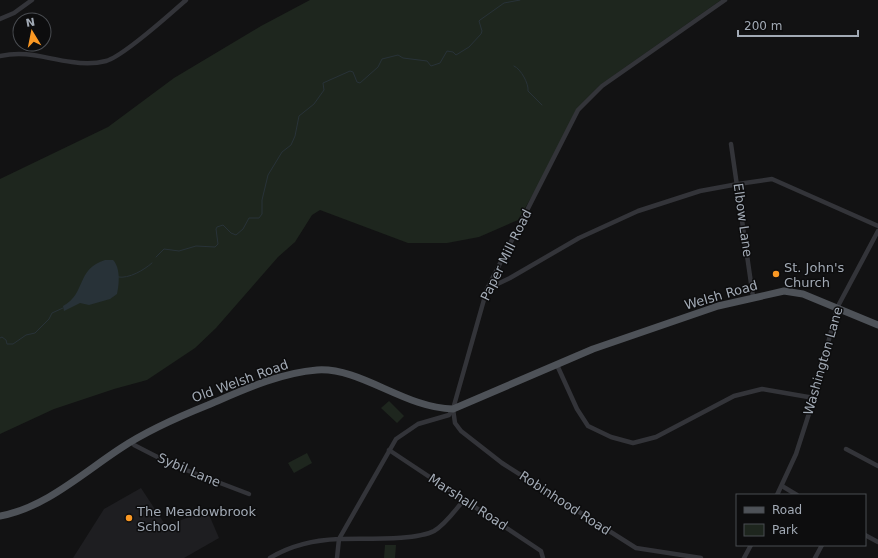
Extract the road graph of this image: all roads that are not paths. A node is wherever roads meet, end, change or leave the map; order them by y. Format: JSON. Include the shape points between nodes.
{"nodes":[{"id":1,"x":32,"y":0,"type":"edge"},
{"id":2,"x":186,"y":0,"type":"edge"},
{"id":3,"x":725,"y":0,"type":"edge"},
{"id":4,"x":0,"y":19,"type":"edge"},
{"id":5,"x":0,"y":56,"type":"edge"},
{"id":6,"x":731,"y":144,"type":"dead end"},
{"id":7,"x":738,"y":184,"type":"junction"},
{"id":8,"x":878,"y":226,"type":"edge"},
{"id":9,"x":878,"y":231,"type":"edge"},
{"id":10,"x":487,"y":289,"type":"junction"},
{"id":11,"x":753,"y":297,"type":"junction"},
{"id":12,"x":837,"y":308,"type":"junction"},
{"id":13,"x":878,"y":325,"type":"edge"},
{"id":14,"x":593,"y":349,"type":"joint"},
{"id":15,"x":557,"y":365,"type":"junction"},
{"id":16,"x":814,"y":398,"type":"junction"},
{"id":17,"x":453,"y":409,"type":"junction"},
{"id":18,"x":131,"y":441,"type":"junction"},
{"id":19,"x":846,"y":449,"type":"dead end"},
{"id":20,"x":389,"y":450,"type":"junction"},
{"id":21,"x":878,"y":466,"type":"edge"},
{"id":22,"x":782,"y":486,"type":"junction"},
{"id":23,"x":249,"y":494,"type":"dead end"},
{"id":24,"x":778,"y":494,"type":"edge"},
{"id":25,"x":795,"y":494,"type":"edge"},
{"id":26,"x":464,"y":500,"type":"junction"},
{"id":27,"x":0,"y":516,"type":"edge"},
{"id":28,"x":866,"y":535,"type":"edge"},
{"id":29,"x":339,"y":538,"type":"junction"},
{"id":30,"x":878,"y":542,"type":"edge"},
{"id":31,"x":750,"y":546,"type":"edge"},
{"id":32,"x":821,"y":546,"type":"edge"},
{"id":33,"x":270,"y":558,"type":"edge"},
{"id":34,"x":337,"y":558,"type":"edge"},
{"id":35,"x":543,"y":558,"type":"edge"},
{"id":36,"x":701,"y":558,"type":"edge"},
{"id":37,"x":744,"y":558,"type":"edge"},
{"id":38,"x":815,"y":558,"type":"edge"}],
"edges":[{"from":1,"to":4,"type":"street"},
{"from":2,"to":5,"type":"street","via":[[126,49],[107,61],[88,64],[25,53]]},
{"from":3,"to":10,"type":"street","name":"Paper Mill Road","via":[[602,86],[578,110]]},
{"from":6,"to":7,"type":"street","name":"Elbow Lane"},
{"from":7,"to":8,"type":"street","via":[[772,179]]},
{"from":7,"to":10,"type":"street","via":[[700,191],[638,211],[579,238]]},
{"from":7,"to":11,"type":"street","name":"Elbow Lane"},
{"from":9,"to":12,"type":"street","name":"Washington Lane"},
{"from":10,"to":17,"type":"street","name":"Paper Mill Road"},
{"from":11,"to":12,"type":"main road","name":"Welsh Road","via":[[784,291],[803,294]]},
{"from":11,"to":14,"type":"main road","name":"Welsh Road","via":[[718,306]]},
{"from":12,"to":13,"type":"main road","name":"Welsh Road"},
{"from":12,"to":16,"type":"street","name":"Washington Lane"},
{"from":14,"to":15,"type":"main road","name":"Old Welsh Road"},
{"from":15,"to":16,"type":"street","via":[[577,409],[588,426],[610,437],[633,442],[656,437],[734,396],[762,389]]},
{"from":15,"to":17,"type":"main road","name":"Old Welsh Road"},
{"from":16,"to":22,"type":"street","name":"Washington Lane","via":[[796,454]]},
{"from":17,"to":18,"type":"main road","name":"Old Welsh Road","via":[[428,406],[344,373],[319,370],[291,373],[236,393],[160,425]]},
{"from":17,"to":20,"type":"street","via":[[449,415],[418,424],[396,439]]},
{"from":17,"to":36,"type":"street","name":"Robinhood Road","via":[[461,431],[502,463],[636,548]]},
{"from":18,"to":23,"type":"street","name":"Sybil Lane","via":[[173,465]]},
{"from":18,"to":27,"type":"main road","name":"Old Welsh Road","via":[[49,496],[29,507]]},
{"from":19,"to":21,"type":"street"},
{"from":20,"to":26,"type":"street","name":"Marshall Road"},
{"from":20,"to":29,"type":"street"},
{"from":22,"to":24,"type":"street","name":"Washington Lane"},
{"from":22,"to":25,"type":"street"},
{"from":26,"to":29,"type":"street","via":[[444,523],[423,535]]},
{"from":26,"to":35,"type":"street","name":"Marshall Road","via":[[541,551]]},
{"from":28,"to":30,"type":"street"},
{"from":29,"to":33,"type":"street","via":[[295,546]]},
{"from":29,"to":34,"type":"street"},
{"from":31,"to":37,"type":"street"},
{"from":32,"to":38,"type":"street"}]}
